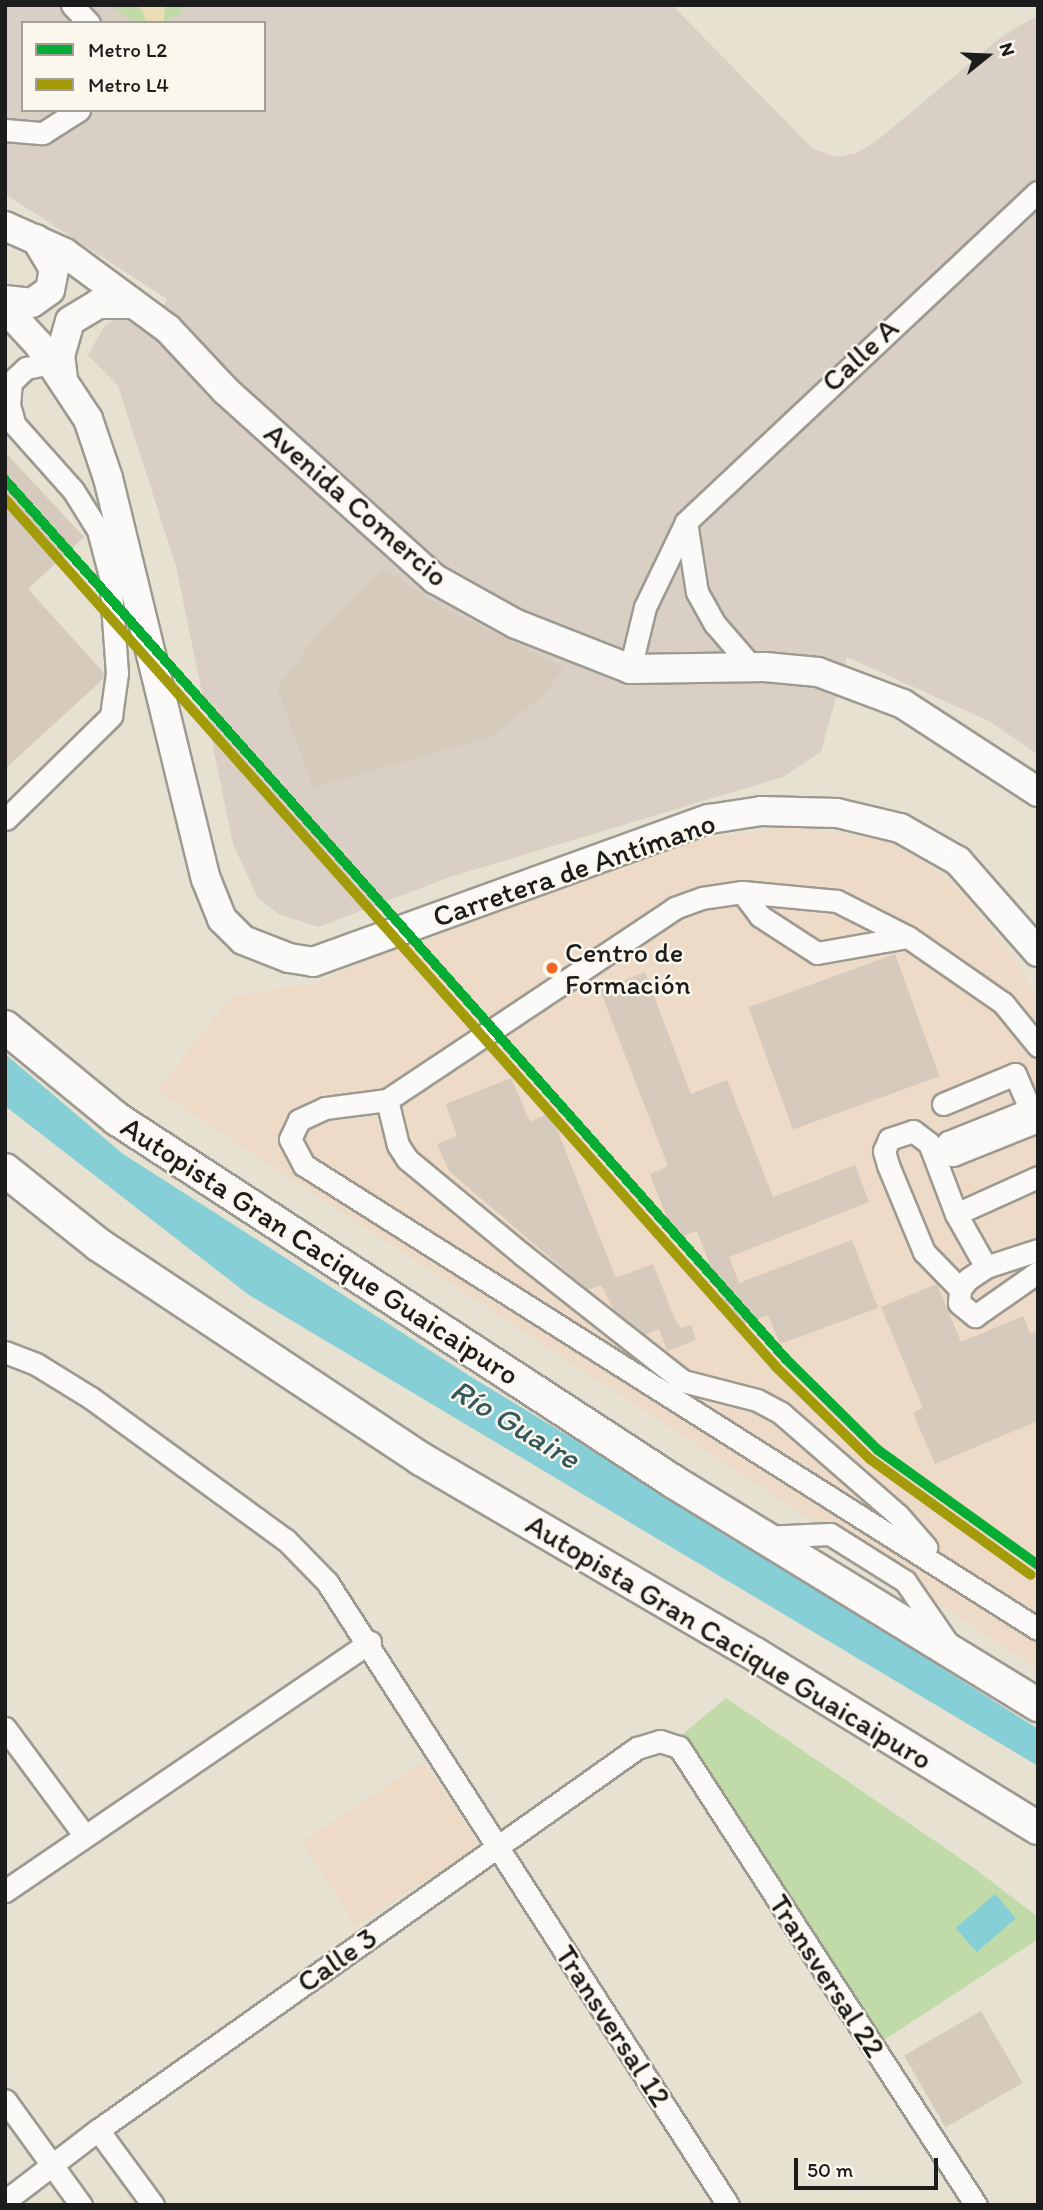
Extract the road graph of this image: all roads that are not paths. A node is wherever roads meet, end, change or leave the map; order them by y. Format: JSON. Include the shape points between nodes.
{"nodes":[{"id":1,"x":72,"y":5,"type":"edge"},
{"id":2,"x":87,"y":21,"type":"edge"},
{"id":3,"x":76,"y":112,"type":"edge"},
{"id":4,"x":5,"y":130,"type":"edge"},
{"id":5,"x":1038,"y":192,"type":"edge"},
{"id":6,"x":5,"y":226,"type":"edge"},
{"id":7,"x":36,"y":239,"type":"junction"},
{"id":8,"x":5,"y":300,"type":"edge"},
{"id":9,"x":133,"y":304,"type":"junction"},
{"id":10,"x":5,"y":308,"type":"edge"},
{"id":11,"x":57,"y":371,"type":"junction"},
{"id":12,"x":10,"y":415,"type":"edge"},
{"id":13,"x":686,"y":522,"type":"junction"},
{"id":14,"x":752,"y":667,"type":"junction"},
{"id":15,"x":630,"y":668,"type":"junction"},
{"id":16,"x":1038,"y":792,"type":"edge"},
{"id":17,"x":6,"y":819,"type":"edge"},
{"id":18,"x":742,"y":892,"type":"junction"},
{"id":19,"x":908,"y":937,"type":"junction"},
{"id":20,"x":1038,"y":952,"type":"edge"},
{"id":21,"x":5,"y":1027,"type":"edge"},
{"id":22,"x":1038,"y":1046,"type":"edge"},
{"id":23,"x":387,"y":1100,"type":"junction"},
{"id":24,"x":943,"y":1104,"type":"dead end"},
{"id":25,"x":1035,"y":1120,"type":"edge"},
{"id":26,"x":1038,"y":1163,"type":"edge"},
{"id":27,"x":5,"y":1170,"type":"edge"},
{"id":28,"x":1038,"y":1177,"type":"edge"},
{"id":29,"x":984,"y":1200,"type":"junction"},
{"id":30,"x":956,"y":1214,"type":"junction"},
{"id":31,"x":1038,"y":1250,"type":"edge"},
{"id":32,"x":986,"y":1267,"type":"junction"},
{"id":33,"x":1038,"y":1272,"type":"edge"},
{"id":34,"x":960,"y":1289,"type":"junction"},
{"id":35,"x":5,"y":1352,"type":"edge"},
{"id":36,"x":810,"y":1438,"type":"junction"},
{"id":37,"x":787,"y":1467,"type":"junction"},
{"id":38,"x":935,"y":1560,"type":"junction"},
{"id":39,"x":1038,"y":1629,"type":"edge"},
{"id":40,"x":370,"y":1642,"type":"junction"},
{"id":41,"x":1038,"y":1705,"type":"edge"},
{"id":42,"x":5,"y":1728,"type":"edge"},
{"id":43,"x":678,"y":1747,"type":"joint"},
{"id":44,"x":1038,"y":1828,"type":"edge"},
{"id":45,"x":85,"y":1836,"type":"junction"},
{"id":46,"x":498,"y":1847,"type":"junction"},
{"id":47,"x":5,"y":1891,"type":"edge"},
{"id":48,"x":5,"y":2100,"type":"edge"},
{"id":49,"x":98,"y":2130,"type":"junction"},
{"id":50,"x":54,"y":2167,"type":"junction"},
{"id":51,"x":5,"y":2201,"type":"edge"},
{"id":52,"x":81,"y":2205,"type":"edge"},
{"id":53,"x":153,"y":2205,"type":"edge"},
{"id":54,"x":729,"y":2205,"type":"edge"},
{"id":55,"x":976,"y":2205,"type":"edge"}],
"edges":[{"from":1,"to":2,"type":"street"},
{"from":3,"to":4,"type":"street","via":[[43,133]]},
{"from":5,"to":13,"type":"street","name":"Calle A"},
{"from":6,"to":7,"type":"main road","name":"Avenida Comercio"},
{"from":7,"to":8,"type":"main road","via":[[54,269],[50,290],[32,303]]},
{"from":7,"to":9,"type":"main road","name":"Avenida Comercio","via":[[76,261]]},
{"from":9,"to":11,"type":"main road","via":[[98,304],[70,321]]},
{"from":9,"to":15,"type":"main road","name":"Avenida Comercio","via":[[168,329],[226,391],[435,579],[516,624]]},
{"from":10,"to":11,"type":"main road","name":"Carretera de Antímano"},
{"from":11,"to":12,"type":"street","via":[[26,368],[11,382]]},
{"from":11,"to":20,"type":"main road","name":"Carretera de Antímano","via":[[88,419],[108,478],[206,879],[222,919],[243,940],[313,962],[709,819],[774,811],[837,813],[900,828],[958,861]]},
{"from":12,"to":17,"type":"street","via":[[73,489],[98,530],[110,576],[117,673],[111,716]]},
{"from":13,"to":14,"type":"street","via":[[697,592],[715,624]]},
{"from":13,"to":15,"type":"street","via":[[645,607]]},
{"from":14,"to":15,"type":"main road","name":"Avenida Comercio"},
{"from":14,"to":16,"type":"main road","name":"Avenida Comercio","via":[[818,672],[903,704]]},
{"from":18,"to":19,"type":"street","via":[[836,901]]},
{"from":18,"to":19,"type":"street","via":[[760,916],[817,953]]},
{"from":18,"to":23,"type":"street","via":[[675,908]]},
{"from":19,"to":22,"type":"street","via":[[1003,1003]]},
{"from":21,"to":41,"type":"highway","name":"Autopista Gran Cacique Guaicaipuro","via":[[117,1119],[763,1537]]},
{"from":23,"to":36,"type":"street","via":[[398,1145],[407,1159],[656,1364],[683,1381],[757,1400]]},
{"from":23,"to":37,"type":"street","via":[[325,1108],[299,1120],[290,1139],[294,1151],[304,1165]]},
{"from":24,"to":25,"type":"street","via":[[1007,1074],[1020,1079]]},
{"from":26,"to":29,"type":"street","via":[[984,1184]]},
{"from":27,"to":44,"type":"highway","name":"Autopista Gran Cacique Guaicaipuro","via":[[99,1245],[421,1459],[755,1654]]},
{"from":28,"to":29,"type":"street"},
{"from":29,"to":30,"type":"street"},
{"from":30,"to":32,"type":"street"},
{"from":30,"to":34,"type":"street","via":[[922,1135],[913,1131],[889,1139],[884,1151],[888,1164],[924,1252]]},
{"from":31,"to":32,"type":"street"},
{"from":32,"to":34,"type":"street"},
{"from":33,"to":34,"type":"street","via":[[975,1316],[959,1303]]},
{"from":35,"to":40,"type":"street","name":"Transversal 12","via":[[36,1364],[91,1398],[286,1539],[327,1582]]},
{"from":36,"to":37,"type":"street"},
{"from":36,"to":38,"type":"street","via":[[898,1515]]},
{"from":37,"to":38,"type":"street"},
{"from":38,"to":39,"type":"street"},
{"from":40,"to":45,"type":"street"},
{"from":40,"to":46,"type":"street","name":"Transversal 12"},
{"from":42,"to":45,"type":"street"},
{"from":43,"to":46,"type":"street","name":"Calle 3","via":[[660,1741],[637,1748]]},
{"from":43,"to":55,"type":"street","name":"Transversal 22"},
{"from":45,"to":47,"type":"street"},
{"from":46,"to":49,"type":"street","name":"Calle 3"},
{"from":46,"to":54,"type":"street","name":"Transversal 12"},
{"from":48,"to":50,"type":"street"},
{"from":49,"to":50,"type":"street","name":"Calle 3"},
{"from":49,"to":53,"type":"street"},
{"from":50,"to":51,"type":"street","name":"Calle 3"},
{"from":50,"to":52,"type":"street"}]}
